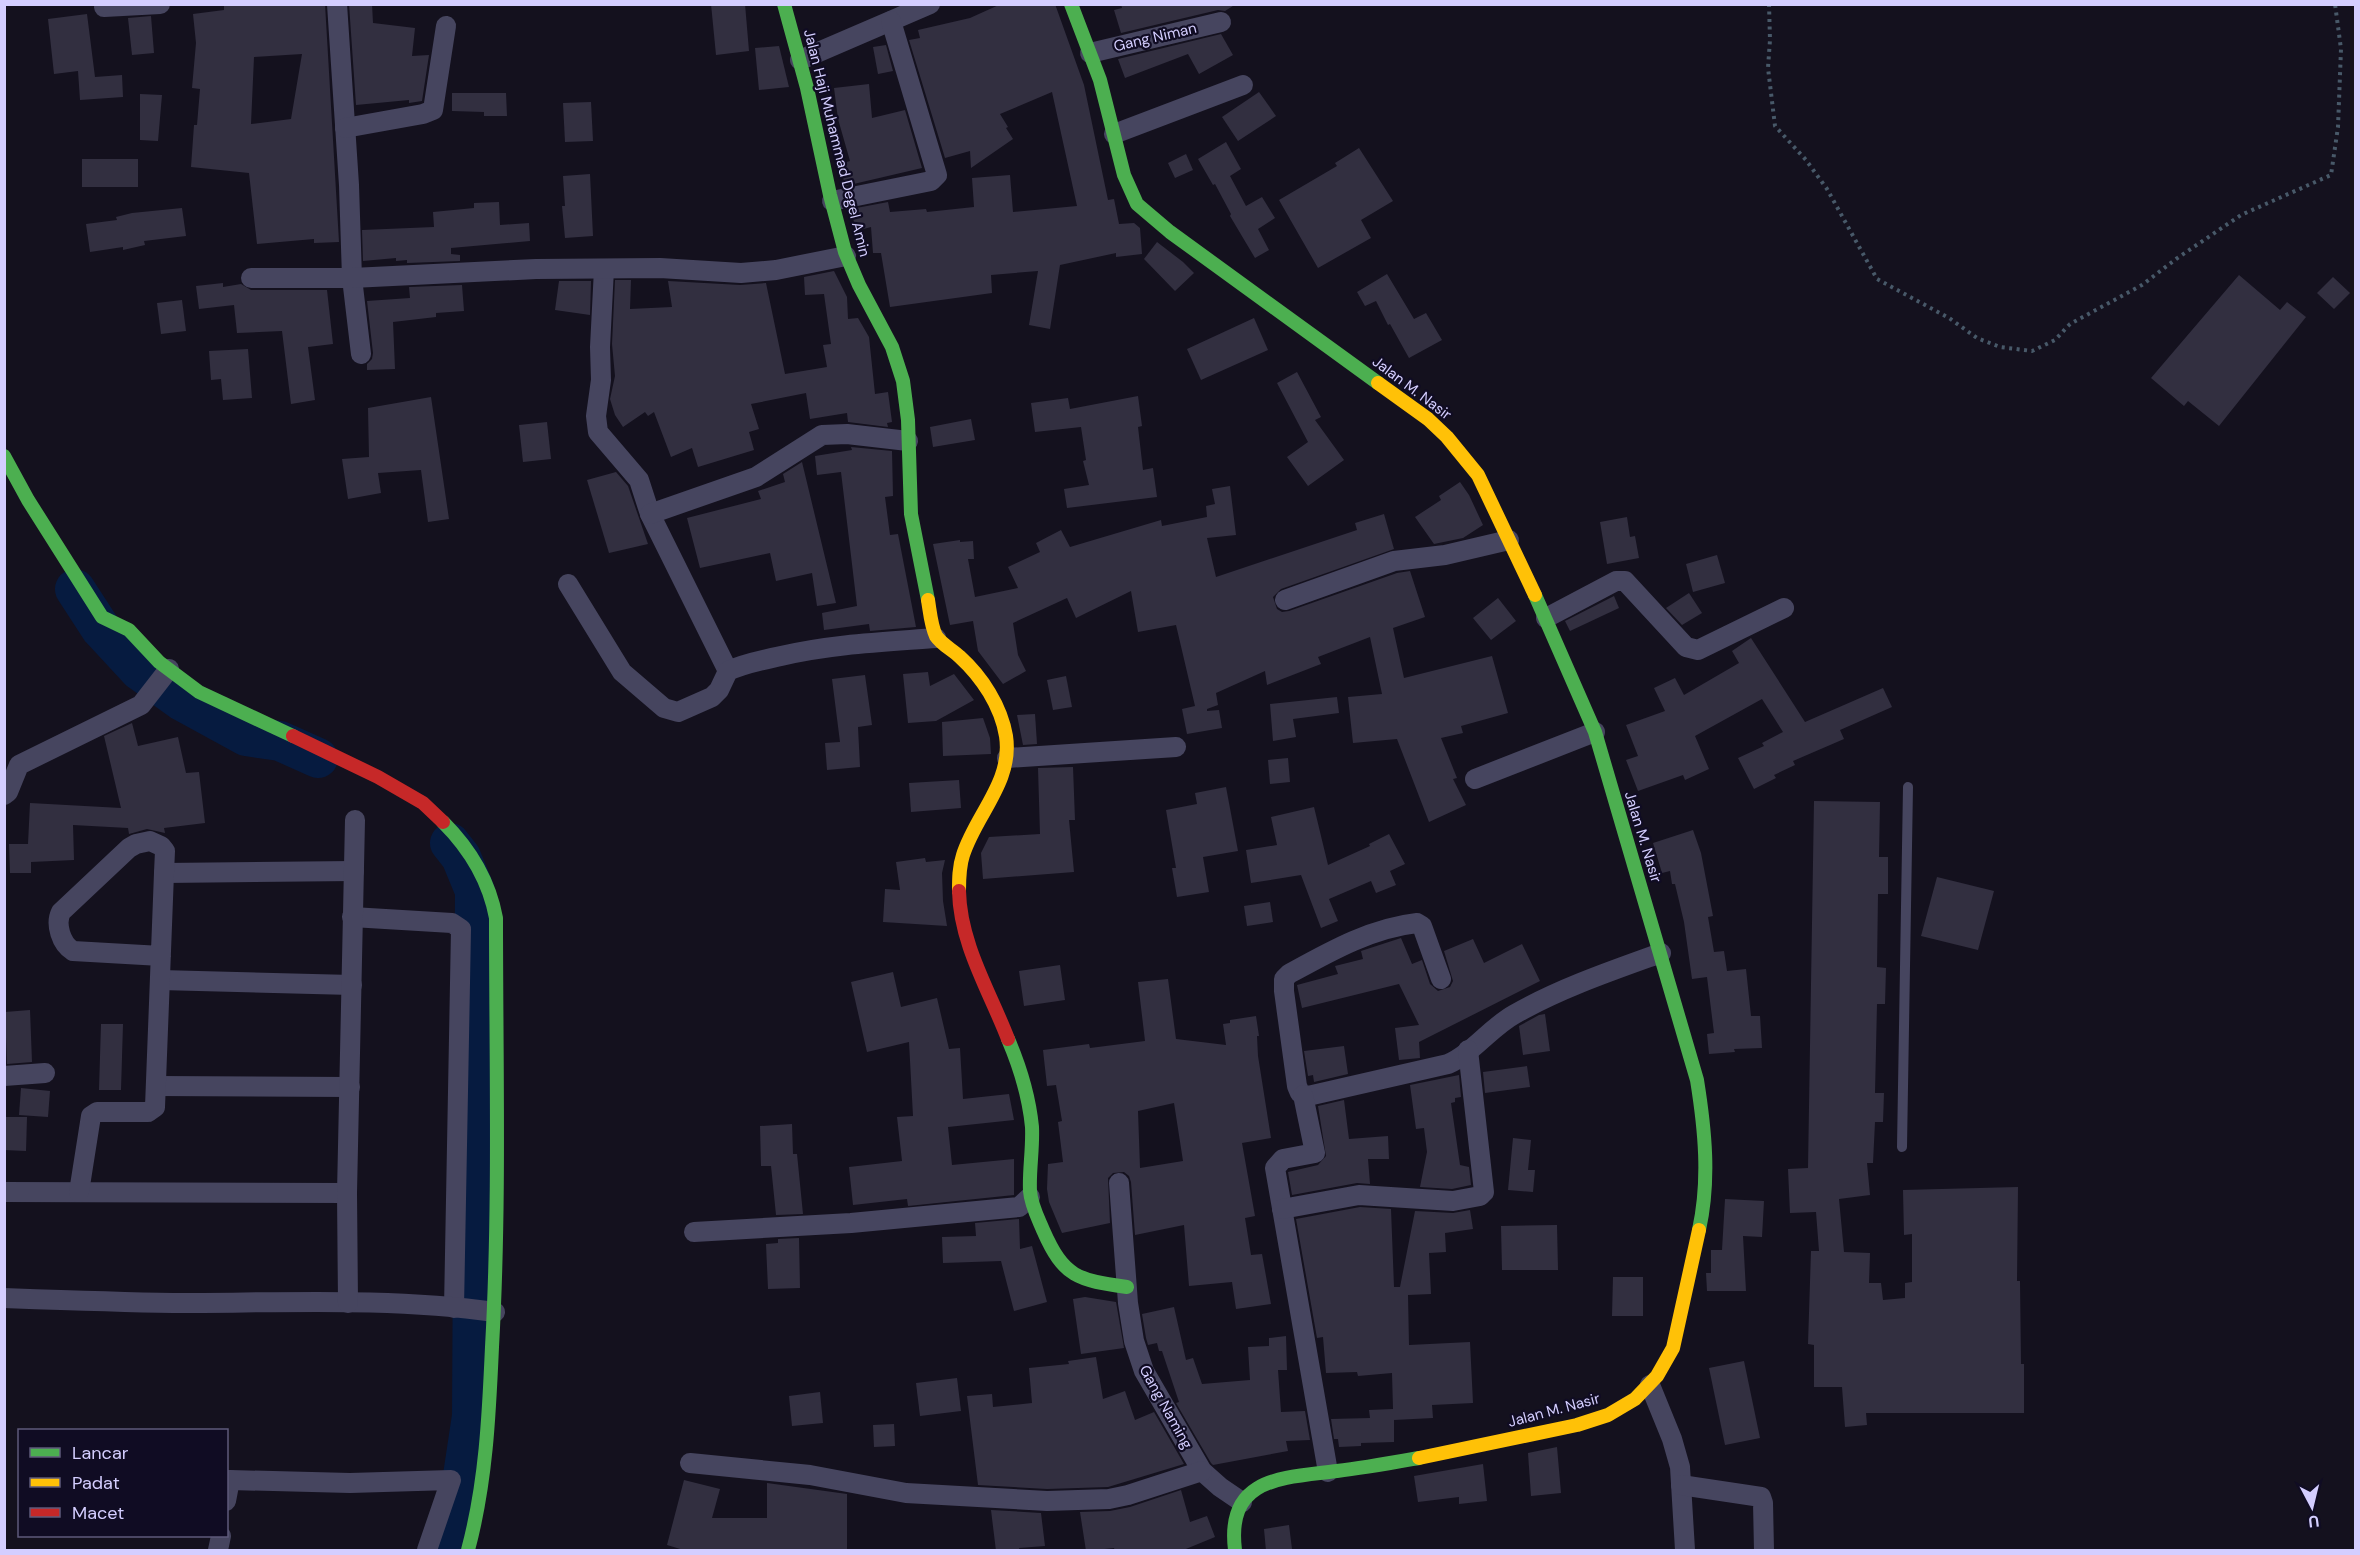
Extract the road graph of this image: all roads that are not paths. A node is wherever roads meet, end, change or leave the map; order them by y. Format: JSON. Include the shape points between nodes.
{"nodes":[{"id":1,"x":160,"y":4,"type":"edge"},
{"id":2,"x":337,"y":4,"type":"edge"},
{"id":3,"x":784,"y":4,"type":"edge"},
{"id":4,"x":930,"y":4,"type":"edge"},
{"id":5,"x":1071,"y":4,"type":"edge"},
{"id":6,"x":104,"y":7,"type":"dead end"},
{"id":7,"x":891,"y":21,"type":"junction"},
{"id":8,"x":1221,"y":22,"type":"dead end"},
{"id":9,"x":446,"y":26,"type":"dead end"},
{"id":10,"x":1090,"y":52,"type":"junction"},
{"id":11,"x":800,"y":60,"type":"junction"},
{"id":12,"x":1243,"y":85,"type":"dead end"},
{"id":13,"x":345,"y":128,"type":"junction"},
{"id":14,"x":1114,"y":134,"type":"junction"},
{"id":15,"x":832,"y":201,"type":"junction"},
{"id":16,"x":846,"y":256,"type":"junction"},
{"id":17,"x":604,"y":269,"type":"junction"},
{"id":18,"x":251,"y":278,"type":"dead end"},
{"id":19,"x":352,"y":278,"type":"junction"},
{"id":20,"x":361,"y":354,"type":"dead end"},
{"id":21,"x":908,"y":441,"type":"junction"},
{"id":22,"x":4,"y":456,"type":"edge"},
{"id":23,"x":650,"y":514,"type":"junction"},
{"id":24,"x":1509,"y":540,"type":"junction"},
{"id":25,"x":568,"y":584,"type":"dead end"},
{"id":26,"x":1285,"y":600,"type":"dead end"},
{"id":27,"x":1784,"y":608,"type":"dead end"},
{"id":28,"x":1546,"y":618,"type":"junction"},
{"id":29,"x":936,"y":638,"type":"junction"},
{"id":30,"x":169,"y":669,"type":"junction"},
{"id":31,"x":728,"y":671,"type":"junction"},
{"id":32,"x":1595,"y":732,"type":"junction"},
{"id":33,"x":1176,"y":747,"type":"dead end"},
{"id":34,"x":1007,"y":758,"type":"junction"},
{"id":35,"x":1475,"y":779,"type":"dead end"},
{"id":36,"x":1908,"y":787,"type":"dead end"},
{"id":37,"x":4,"y":795,"type":"edge"},
{"id":38,"x":355,"y":819,"type":"dead end"},
{"id":39,"x":354,"y":871,"type":"junction"},
{"id":40,"x":164,"y":873,"type":"junction"},
{"id":41,"x":352,"y":917,"type":"junction"},
{"id":42,"x":1661,"y":953,"type":"junction"},
{"id":43,"x":161,"y":956,"type":"junction"},
{"id":44,"x":1441,"y":979,"type":"dead end"},
{"id":45,"x":160,"y":980,"type":"junction"},
{"id":46,"x":352,"y":984,"type":"junction"},
{"id":47,"x":1468,"y":1050,"type":"junction"},
{"id":48,"x":45,"y":1073,"type":"dead end"},
{"id":49,"x":4,"y":1076,"type":"edge"},
{"id":50,"x":156,"y":1086,"type":"junction"},
{"id":51,"x":350,"y":1087,"type":"junction"},
{"id":52,"x":1303,"y":1095,"type":"junction"},
{"id":53,"x":1902,"y":1147,"type":"dead end"},
{"id":54,"x":1119,"y":1184,"type":"dead end"},
{"id":55,"x":4,"y":1192,"type":"edge"},
{"id":56,"x":79,"y":1192,"type":"junction"},
{"id":57,"x":347,"y":1193,"type":"junction"},
{"id":58,"x":1030,"y":1197,"type":"junction"},
{"id":59,"x":1282,"y":1209,"type":"junction"},
{"id":60,"x":694,"y":1232,"type":"dead end"},
{"id":61,"x":1127,"y":1287,"type":"junction"},
{"id":62,"x":4,"y":1298,"type":"edge"},
{"id":63,"x":348,"y":1303,"type":"junction"},
{"id":64,"x":475,"y":1310,"type":"junction"},
{"id":65,"x":1650,"y":1385,"type":"junction"},
{"id":66,"x":690,"y":1463,"type":"dead end"},
{"id":67,"x":1202,"y":1471,"type":"junction"},
{"id":68,"x":1328,"y":1472,"type":"junction"},
{"id":69,"x":228,"y":1480,"type":"edge"},
{"id":70,"x":1681,"y":1485,"type":"junction"},
{"id":71,"x":1242,"y":1502,"type":"junction"},
{"id":72,"x":427,"y":1551,"type":"edge"},
{"id":73,"x":468,"y":1551,"type":"edge"},
{"id":74,"x":1235,"y":1551,"type":"edge"},
{"id":75,"x":1685,"y":1551,"type":"edge"},
{"id":76,"x":1764,"y":1551,"type":"edge"}],
"edges":[{"from":1,"to":6,"type":"street"},
{"from":2,"to":13,"type":"street"},
{"from":3,"to":11,"type":"street","name":"Jalan Haji Muhammad Degel Amin"},
{"from":4,"to":7,"type":"street"},
{"from":5,"to":10,"type":"street","name":"Jalan M. Nasir"},
{"from":7,"to":11,"type":"street"},
{"from":7,"to":15,"type":"street","via":[[937,175],[931,181]]},
{"from":8,"to":10,"type":"street","name":"Gang Niman"},
{"from":9,"to":13,"type":"street","via":[[433,110]]},
{"from":10,"to":14,"type":"street","name":"Jalan M. Nasir"},
{"from":11,"to":15,"type":"street","name":"Jalan Haji Muhammad Degel Amin"},
{"from":12,"to":14,"type":"street"},
{"from":13,"to":19,"type":"street"},
{"from":14,"to":24,"type":"street","name":"Jalan M. Nasir","via":[[1124,175],[1137,204],[1179,239],[1434,425],[1479,476]]},
{"from":15,"to":16,"type":"street","name":"Jalan Haji Muhammad Degel Amin"},
{"from":16,"to":17,"type":"street","via":[[741,273]]},
{"from":16,"to":21,"type":"street","name":"Jalan Haji Muhammad Degel Amin","via":[[899,366],[906,393]]},
{"from":17,"to":19,"type":"street"},
{"from":17,"to":23,"type":"street","via":[[596,422],[600,435],[639,480]]},
{"from":18,"to":19,"type":"street"},
{"from":19,"to":20,"type":"street"},
{"from":21,"to":23,"type":"street","via":[[822,435],[756,477]]},
{"from":21,"to":29,"type":"street","name":"Jalan Haji Muhammad Degel Amin","via":[[912,527]]},
{"from":22,"to":30,"type":"street","via":[[102,617],[129,630]]},
{"from":23,"to":31,"type":"street"},
{"from":24,"to":26,"type":"street","via":[[1445,555],[1394,561]]},
{"from":24,"to":28,"type":"street","name":"Jalan M. Nasir"},
{"from":25,"to":31,"type":"street","via":[[622,672],[671,712],[712,697]]},
{"from":27,"to":28,"type":"street","via":[[1698,650],[1686,647],[1624,581]]},
{"from":28,"to":32,"type":"street","name":"Jalan M. Nasir"},
{"from":29,"to":31,"type":"street","via":[[802,651]]},
{"from":29,"to":34,"type":"street","via":[[962,658],[992,699],[1005,731]]},
{"from":30,"to":37,"type":"street","via":[[141,705],[19,765]]},
{"from":30,"to":64,"type":"street","via":[[199,692],[378,777],[423,803],[460,839],[486,882],[496,918]]},
{"from":32,"to":35,"type":"street"},
{"from":32,"to":42,"type":"street","name":"Jalan M. Nasir"},
{"from":33,"to":34,"type":"street"},
{"from":34,"to":58,"type":"street","via":[[1003,775],[962,856],[958,891],[969,944],[1024,1084],[1031,1118]]},
{"from":36,"to":53,"type":"lane"},
{"from":38,"to":39,"type":"street"},
{"from":39,"to":40,"type":"street"},
{"from":39,"to":41,"type":"street"},
{"from":40,"to":43,"type":"street"},
{"from":40,"to":43,"type":"street","via":[[165,851],[161,846],[150,841],[132,846],[58,919],[64,944],[73,951]]},
{"from":41,"to":46,"type":"street"},
{"from":41,"to":64,"type":"street","via":[[452,923],[461,929]]},
{"from":42,"to":47,"type":"street","via":[[1557,992],[1497,1025]]},
{"from":42,"to":65,"type":"street","name":"Jalan M. Nasir","via":[[1702,1109],[1706,1183],[1673,1348]]},
{"from":43,"to":45,"type":"street"},
{"from":44,"to":52,"type":"street","via":[[1422,926],[1417,923],[1370,935],[1287,976],[1284,991],[1297,1086]]},
{"from":45,"to":46,"type":"street"},
{"from":45,"to":50,"type":"street"},
{"from":46,"to":51,"type":"street"},
{"from":47,"to":52,"type":"street","via":[[1448,1064]]},
{"from":47,"to":59,"type":"street","via":[[1484,1192],[1480,1196],[1454,1201],[1359,1195]]},
{"from":48,"to":49,"type":"street"},
{"from":50,"to":51,"type":"street"},
{"from":50,"to":56,"type":"street","via":[[152,1111],[97,1112],[91,1116]]},
{"from":51,"to":57,"type":"street"},
{"from":52,"to":59,"type":"street","via":[[1315,1153],[1283,1159],[1275,1168]]},
{"from":54,"to":61,"type":"street","name":"Gang Naming"},
{"from":55,"to":56,"type":"street"},
{"from":56,"to":57,"type":"street"},
{"from":57,"to":63,"type":"street"},
{"from":58,"to":60,"type":"street","via":[[1019,1207]]},
{"from":58,"to":61,"type":"street","via":[[1054,1253],[1067,1271],[1080,1279]]},
{"from":59,"to":68,"type":"street"},
{"from":61,"to":67,"type":"street","name":"Gang Naming","via":[[1134,1341],[1144,1371]]},
{"from":62,"to":63,"type":"street"},
{"from":63,"to":64,"type":"street"},
{"from":64,"to":73,"type":"street","via":[[486,1459]]},
{"from":65,"to":68,"type":"street","name":"Jalan M. Nasir","via":[[1621,1407],[1597,1418],[1542,1433],[1439,1455]]},
{"from":65,"to":70,"type":"street","via":[[1672,1439]]},
{"from":66,"to":67,"type":"street","via":[[810,1475],[906,1493],[1047,1501],[1128,1496]]},
{"from":67,"to":71,"type":"street","name":"Gang Naming"},
{"from":68,"to":71,"type":"street","name":"Jalan M. Nasir","via":[[1273,1481]]},
{"from":69,"to":72,"type":"street","via":[[451,1480]]},
{"from":70,"to":75,"type":"street"},
{"from":70,"to":76,"type":"street","via":[[1761,1497]]},
{"from":71,"to":74,"type":"street","via":[[1234,1524]]}]}
